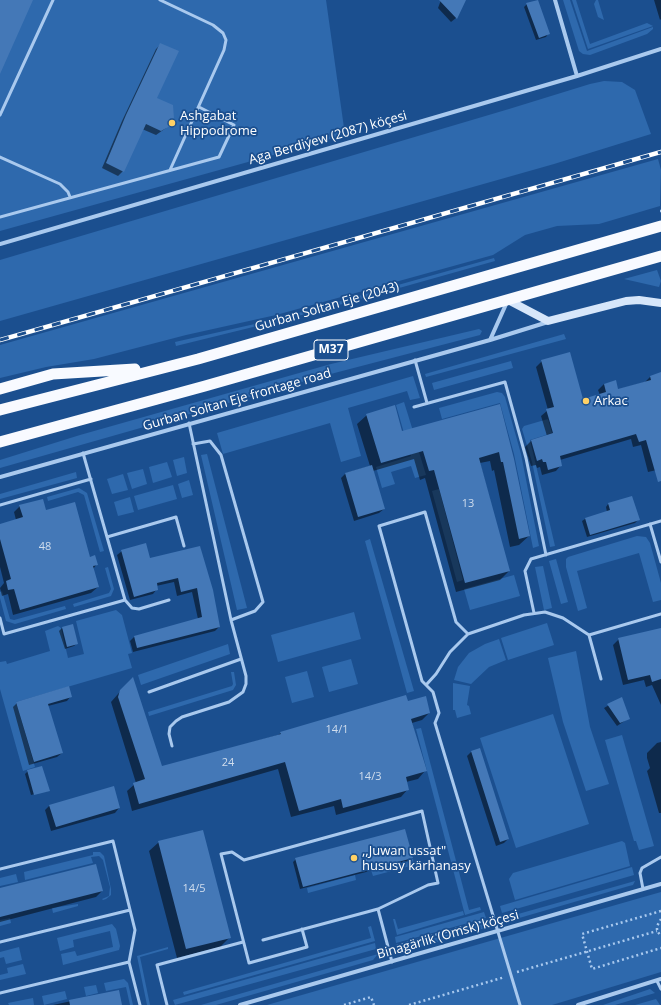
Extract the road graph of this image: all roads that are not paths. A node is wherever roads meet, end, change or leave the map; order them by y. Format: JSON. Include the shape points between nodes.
{"nodes":[{"id":1,"x":53,"y":0,"type":"edge"},
{"id":2,"x":160,"y":0,"type":"edge"},
{"id":3,"x":555,"y":0,"type":"edge"},
{"id":4,"x":661,"y":49,"type":"edge"},
{"id":5,"x":577,"y":76,"type":"junction"},
{"id":6,"x":199,"y":107,"type":"junction"},
{"id":7,"x":0,"y":115,"type":"edge"},
{"id":8,"x":0,"y":157,"type":"edge"},
{"id":9,"x":170,"y":170,"type":"junction"},
{"id":10,"x":70,"y":197,"type":"junction"},
{"id":11,"x":0,"y":217,"type":"edge"},
{"id":12,"x":661,"y":226,"type":"edge"},
{"id":13,"x":0,"y":244,"type":"edge"},
{"id":14,"x":661,"y":256,"type":"edge"},
{"id":15,"x":508,"y":300,"type":"junction"},
{"id":16,"x":661,"y":303,"type":"edge"},
{"id":17,"x":548,"y":321,"type":"junction"},
{"id":18,"x":490,"y":340,"type":"junction"},
{"id":19,"x":415,"y":360,"type":"junction"},
{"id":20,"x":161,"y":367,"type":"junction"},
{"id":21,"x":0,"y":389,"type":"edge"},
{"id":22,"x":427,"y":403,"type":"junction"},
{"id":23,"x":414,"y":407,"type":"dead end"},
{"id":24,"x":0,"y":410,"type":"edge"},
{"id":25,"x":189,"y":423,"type":"junction"},
{"id":26,"x":0,"y":442,"type":"edge"},
{"id":27,"x":193,"y":444,"type":"junction"},
{"id":28,"x":83,"y":453,"type":"junction"},
{"id":29,"x":0,"y":477,"type":"edge"},
{"id":30,"x":91,"y":479,"type":"junction"},
{"id":31,"x":0,"y":505,"type":"edge"},
{"id":32,"x":661,"y":521,"type":"edge"},
{"id":33,"x":650,"y":524,"type":"junction"},
{"id":34,"x":107,"y":537,"type":"junction"},
{"id":35,"x":184,"y":546,"type":"dead end"},
{"id":36,"x":546,"y":555,"type":"junction"},
{"id":37,"x":661,"y":562,"type":"edge"},
{"id":38,"x":124,"y":600,"type":"junction"},
{"id":39,"x":169,"y":600,"type":"dead end"},
{"id":40,"x":534,"y":613,"type":"junction"},
{"id":41,"x":661,"y":614,"type":"edge"},
{"id":42,"x":0,"y":618,"type":"edge"},
{"id":43,"x":231,"y":620,"type":"junction"},
{"id":44,"x":468,"y":634,"type":"junction"},
{"id":45,"x":589,"y":635,"type":"junction"},
{"id":46,"x":241,"y":659,"type":"junction"},
{"id":47,"x":601,"y":679,"type":"dead end"},
{"id":48,"x":426,"y":685,"type":"junction"},
{"id":49,"x":148,"y":692,"type":"dead end"},
{"id":50,"x":172,"y":746,"type":"dead end"},
{"id":51,"x":661,"y":857,"type":"edge"},
{"id":52,"x":0,"y":869,"type":"edge"},
{"id":53,"x":661,"y":884,"type":"edge"},
{"id":54,"x":643,"y":889,"type":"junction"},
{"id":55,"x":378,"y":909,"type":"junction"},
{"id":56,"x":130,"y":910,"type":"junction"},
{"id":57,"x":302,"y":929,"type":"junction"},
{"id":58,"x":499,"y":931,"type":"junction"},
{"id":59,"x":263,"y":940,"type":"dead end"},
{"id":60,"x":0,"y":942,"type":"edge"},
{"id":61,"x":243,"y":942,"type":"junction"},
{"id":62,"x":129,"y":962,"type":"junction"},
{"id":63,"x":392,"y":962,"type":"junction"},
{"id":64,"x":659,"y":980,"type":"edge"},
{"id":65,"x":661,"y":989,"type":"edge"},
{"id":66,"x":0,"y":993,"type":"edge"},
{"id":67,"x":140,"y":1005,"type":"edge"},
{"id":68,"x":167,"y":1005,"type":"edge"},
{"id":69,"x":240,"y":1005,"type":"edge"},
{"id":70,"x":520,"y":1005,"type":"edge"},
{"id":71,"x":578,"y":1005,"type":"edge"}],
"edges":[{"from":1,"to":7,"type":"lane"},
{"from":2,"to":6,"type":"lane","via":[[213,25],[225,36],[224,50]]},
{"from":3,"to":5,"type":"street"},
{"from":4,"to":5,"type":"street","name":"Aga Berdiýew (2087) köçesi"},
{"from":5,"to":13,"type":"street","name":"Aga Berdiýew (2087) köçesi"},
{"from":6,"to":9,"type":"lane"},
{"from":6,"to":9,"type":"lane","via":[[234,125],[219,157]]},
{"from":8,"to":10,"type":"lane","via":[[60,184]]},
{"from":9,"to":10,"type":"lane"},
{"from":10,"to":11,"type":"lane"},
{"from":12,"to":20,"type":"highway","name":"Gurban Soltan Eje (2043)","number":"M37","via":[[205,357]]},
{"from":14,"to":15,"type":"highway","number":"M37"},
{"from":15,"to":17,"type":"main road"},
{"from":15,"to":18,"type":"street"},
{"from":15,"to":26,"type":"highway","number":"M37"},
{"from":16,"to":17,"type":"main road","via":[[626,301]]},
{"from":17,"to":18,"type":"street","name":"Gurban Soltan Eje frontage road"},
{"from":18,"to":19,"type":"street","name":"Gurban Soltan Eje frontage road"},
{"from":19,"to":22,"type":"lane"},
{"from":19,"to":25,"type":"street","name":"Gurban Soltan Eje frontage road"},
{"from":20,"to":21,"type":"highway","via":[[53,374]]},
{"from":20,"to":24,"type":"highway","name":"Gurban Soltan Eje (2043)","number":"M37"},
{"from":22,"to":23,"type":"lane"},
{"from":22,"to":36,"type":"lane","via":[[505,382],[526,458]]},
{"from":25,"to":27,"type":"lane"},
{"from":25,"to":28,"type":"street","name":"Gurban Soltan Eje frontage road"},
{"from":27,"to":43,"type":"lane"},
{"from":27,"to":43,"type":"lane","via":[[210,441],[220,455],[263,602],[255,611]]},
{"from":28,"to":29,"type":"street","name":"Gurban Soltan Eje frontage road"},
{"from":28,"to":30,"type":"lane"},
{"from":30,"to":31,"type":"lane"},
{"from":30,"to":34,"type":"lane"},
{"from":32,"to":33,"type":"lane"},
{"from":33,"to":36,"type":"lane"},
{"from":33,"to":37,"type":"lane"},
{"from":34,"to":35,"type":"lane","via":[[176,517]]},
{"from":34,"to":38,"type":"lane"},
{"from":36,"to":40,"type":"lane","via":[[531,559],[525,571]]},
{"from":38,"to":39,"type":"lane","via":[[132,608]]},
{"from":38,"to":42,"type":"lane","via":[[4,634]]},
{"from":40,"to":44,"type":"lane","via":[[524,614]]},
{"from":40,"to":45,"type":"lane","via":[[545,612],[563,618]]},
{"from":41,"to":45,"type":"lane"},
{"from":43,"to":46,"type":"lane"},
{"from":44,"to":48,"type":"lane","via":[[450,652]]},
{"from":44,"to":48,"type":"lane","via":[[456,622],[425,512],[378,526],[422,681]]},
{"from":45,"to":47,"type":"lane"},
{"from":46,"to":49,"type":"lane"},
{"from":46,"to":50,"type":"lane","via":[[246,676],[243,692],[229,702],[176,721],[170,727]]},
{"from":48,"to":58,"type":"lane","via":[[433,692],[439,713],[435,723]]},
{"from":51,"to":54,"type":"lane","via":[[642,868],[640,873]]},
{"from":52,"to":56,"type":"lane","via":[[113,841]]},
{"from":53,"to":54,"type":"street","name":"Binagärlik (Omsk) köçesi"},
{"from":54,"to":58,"type":"street","name":"Binagärlik (Omsk) köçesi"},
{"from":55,"to":57,"type":"lane"},
{"from":55,"to":61,"type":"lane","via":[[428,885],[438,883],[422,811],[244,860],[232,852],[220,854]]},
{"from":55,"to":63,"type":"lane"},
{"from":56,"to":60,"type":"lane"},
{"from":56,"to":62,"type":"lane","via":[[135,930]]},
{"from":57,"to":59,"type":"lane"},
{"from":57,"to":61,"type":"lane","via":[[307,947],[248,963]]},
{"from":58,"to":63,"type":"street","name":"Binagärlik (Omsk) köçesi"},
{"from":58,"to":70,"type":"lane"},
{"from":61,"to":68,"type":"lane","via":[[157,965]]},
{"from":62,"to":66,"type":"lane"},
{"from":62,"to":67,"type":"lane"},
{"from":63,"to":69,"type":"street","name":"Binagärlik (Omsk) köçesi"},
{"from":64,"to":65,"type":"lane"},
{"from":64,"to":71,"type":"street"}]}
